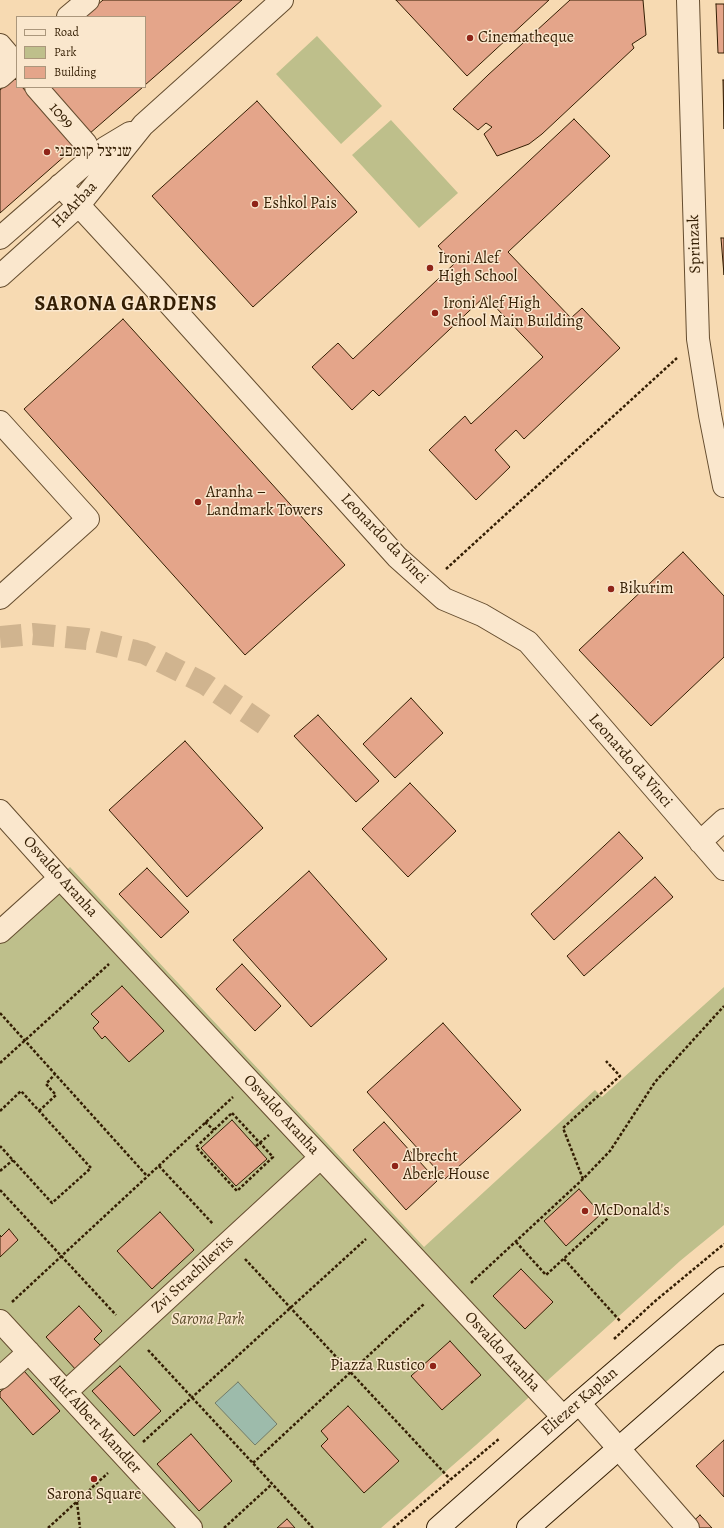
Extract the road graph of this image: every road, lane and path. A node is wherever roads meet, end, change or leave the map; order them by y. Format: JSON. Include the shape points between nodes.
{"nodes":[{"id":1,"x":88,"y":0,"type":"edge"},
{"id":2,"x":282,"y":0,"type":"edge"},
{"id":3,"x":688,"y":0,"type":"edge"},
{"id":4,"x":69,"y":16,"type":"edge"},
{"id":5,"x":0,"y":45,"type":"edge"},
{"id":6,"x":12,"y":67,"type":"edge"},
{"id":7,"x":37,"y":88,"type":"edge"},
{"id":8,"x":143,"y":125,"type":"junction"},
{"id":9,"x":86,"y":144,"type":"dead end"},
{"id":10,"x":60,"y":186,"type":"junction"},
{"id":11,"x":79,"y":206,"type":"junction"},
{"id":12,"x":0,"y":238,"type":"edge"},
{"id":13,"x":0,"y":276,"type":"edge"},
{"id":14,"x":698,"y":339,"type":"junction"},
{"id":15,"x":0,"y":422,"type":"edge"},
{"id":16,"x":724,"y":486,"type":"edge"},
{"id":17,"x":428,"y":586,"type":"junction"},
{"id":18,"x":0,"y":598,"type":"edge"},
{"id":19,"x":0,"y":811,"type":"edge"},
{"id":20,"x":724,"y":820,"type":"edge"},
{"id":21,"x":700,"y":842,"type":"junction"},
{"id":22,"x":724,"y":869,"type":"edge"},
{"id":23,"x":60,"y":878,"type":"junction"},
{"id":24,"x":0,"y":932,"type":"edge"},
{"id":25,"x":126,"y":948,"type":"junction"},
{"id":26,"x":724,"y":1006,"type":"edge"},
{"id":27,"x":0,"y":1013,"type":"edge"},
{"id":28,"x":25,"y":1041,"type":"junction"},
{"id":29,"x":606,"y":1061,"type":"dead end"},
{"id":30,"x":0,"y":1063,"type":"edge"},
{"id":31,"x":55,"y":1074,"type":"junction"},
{"id":32,"x":249,"y":1081,"type":"junction"},
{"id":33,"x":0,"y":1111,"type":"edge"},
{"id":34,"x":39,"y":1111,"type":"junction"},
{"id":35,"x":205,"y":1122,"type":"junction"},
{"id":36,"x":214,"y":1130,"type":"junction"},
{"id":37,"x":0,"y":1146,"type":"edge"},
{"id":38,"x":320,"y":1158,"type":"junction"},
{"id":39,"x":13,"y":1160,"type":"junction"},
{"id":40,"x":158,"y":1166,"type":"junction"},
{"id":41,"x":0,"y":1171,"type":"edge"},
{"id":42,"x":147,"y":1176,"type":"junction"},
{"id":43,"x":583,"y":1179,"type":"junction"},
{"id":44,"x":0,"y":1190,"type":"edge"},
{"id":45,"x":608,"y":1218,"type":"dead end"},
{"id":46,"x":383,"y":1224,"type":"junction"},
{"id":47,"x":229,"y":1242,"type":"junction"},
{"id":48,"x":516,"y":1242,"type":"junction"},
{"id":49,"x":61,"y":1256,"type":"junction"},
{"id":50,"x":564,"y":1259,"type":"junction"},
{"id":51,"x":724,"y":1278,"type":"edge"},
{"id":52,"x":448,"y":1294,"type":"junction"},
{"id":53,"x":290,"y":1308,"type":"junction"},
{"id":54,"x":6,"y":1312,"type":"edge"},
{"id":55,"x":621,"y":1322,"type":"dead end"},
{"id":56,"x":131,"y":1332,"type":"junction"},
{"id":57,"x":29,"y":1352,"type":"junction"},
{"id":58,"x":724,"y":1356,"type":"edge"},
{"id":59,"x":351,"y":1372,"type":"junction"},
{"id":60,"x":0,"y":1378,"type":"edge"},
{"id":61,"x":66,"y":1392,"type":"junction"},
{"id":62,"x":192,"y":1397,"type":"junction"},
{"id":63,"x":579,"y":1403,"type":"junction"},
{"id":64,"x":563,"y":1417,"type":"junction"},
{"id":65,"x":619,"y":1448,"type":"junction"},
{"id":66,"x":126,"y":1458,"type":"junction"},
{"id":67,"x":253,"y":1463,"type":"junction"},
{"id":68,"x":450,"y":1479,"type":"dead end"},
{"id":69,"x":272,"y":1484,"type":"junction"},
{"id":70,"x":77,"y":1502,"type":"junction"},
{"id":71,"x":48,"y":1528,"type":"edge"},
{"id":72,"x":80,"y":1528,"type":"edge"},
{"id":73,"x":191,"y":1528,"type":"edge"},
{"id":74,"x":224,"y":1528,"type":"edge"},
{"id":75,"x":313,"y":1528,"type":"edge"},
{"id":76,"x":438,"y":1528,"type":"edge"},
{"id":77,"x":528,"y":1528,"type":"edge"},
{"id":78,"x":688,"y":1528,"type":"edge"}],
"edges":[{"from":1,"to":4,"type":"street"},
{"from":2,"to":8,"type":"street","name":"HaArbaa"},
{"from":3,"to":14,"type":"street","name":"Sprinzak"},
{"from":5,"to":6,"type":"street"},
{"from":7,"to":9,"type":"street","name":"1099"},
{"from":8,"to":10,"type":"street","name":"HaArbaa","via":[[105,148]]},
{"from":8,"to":11,"type":"street","name":"HaArbaa"},
{"from":10,"to":11,"type":"street","name":"Leonardo da Vinci"},
{"from":10,"to":12,"type":"street","name":"HaArbaa"},
{"from":11,"to":13,"type":"street","name":"HaArbaa"},
{"from":11,"to":17,"type":"street","name":"Leonardo da Vinci","via":[[397,557]]},
{"from":14,"to":16,"type":"street","name":"Sprinzak"},
{"from":14,"to":17,"type":"path"},
{"from":15,"to":18,"type":"street","via":[[88,519]]},
{"from":17,"to":21,"type":"street","name":"Leonardo da Vinci","via":[[444,599],[482,614],[528,642]]},
{"from":19,"to":23,"type":"street","name":"Osvaldo Aranha"},
{"from":20,"to":21,"type":"street"},
{"from":21,"to":22,"type":"street","name":"Leonardo da Vinci"},
{"from":23,"to":24,"type":"street"},
{"from":23,"to":25,"type":"street","name":"Osvaldo Aranha"},
{"from":25,"to":28,"type":"path"},
{"from":25,"to":32,"type":"street","name":"Osvaldo Aranha"},
{"from":26,"to":43,"type":"path","via":[[655,1082],[610,1151]]},
{"from":27,"to":28,"type":"path"},
{"from":28,"to":30,"type":"path"},
{"from":28,"to":31,"type":"path"},
{"from":29,"to":43,"type":"path","via":[[620,1076],[564,1128]]},
{"from":31,"to":34,"type":"path","via":[[46,1084],[56,1095]]},
{"from":31,"to":42,"type":"path"},
{"from":32,"to":35,"type":"path"},
{"from":32,"to":38,"type":"street","name":"Osvaldo Aranha"},
{"from":33,"to":34,"type":"path","via":[[21,1091]]},
{"from":34,"to":39,"type":"path","via":[[91,1168],[52,1203]]},
{"from":35,"to":36,"type":"path"},
{"from":35,"to":40,"type":"path"},
{"from":36,"to":36,"type":"path","via":[[196,1147],[237,1191],[273,1157],[232,1113]]},
{"from":37,"to":39,"type":"path"},
{"from":38,"to":46,"type":"street","name":"Osvaldo Aranha"},
{"from":38,"to":47,"type":"street","name":"Zvi Strachilevits"},
{"from":39,"to":41,"type":"path"},
{"from":40,"to":42,"type":"path"},
{"from":40,"to":47,"type":"path"},
{"from":42,"to":49,"type":"path"},
{"from":43,"to":48,"type":"path"},
{"from":44,"to":49,"type":"path"},
{"from":45,"to":50,"type":"path"},
{"from":46,"to":52,"type":"street","name":"Osvaldo Aranha"},
{"from":46,"to":53,"type":"path"},
{"from":47,"to":53,"type":"path"},
{"from":47,"to":56,"type":"street","name":"Zvi Strachilevits"},
{"from":48,"to":50,"type":"path","via":[[546,1275]]},
{"from":48,"to":52,"type":"path"},
{"from":49,"to":54,"type":"path"},
{"from":49,"to":56,"type":"path"},
{"from":50,"to":55,"type":"path"},
{"from":51,"to":63,"type":"street","name":"Eliezer Kaplan"},
{"from":52,"to":59,"type":"path"},
{"from":52,"to":64,"type":"street","name":"Osvaldo Aranha"},
{"from":53,"to":59,"type":"path"},
{"from":53,"to":62,"type":"path"},
{"from":54,"to":57,"type":"street","name":"Aluf Albert Mandler"},
{"from":56,"to":61,"type":"street","name":"Zvi Strachilevits"},
{"from":56,"to":62,"type":"path"},
{"from":57,"to":60,"type":"street"},
{"from":57,"to":61,"type":"street","name":"Aluf Albert Mandler"},
{"from":58,"to":65,"type":"street"},
{"from":59,"to":67,"type":"path"},
{"from":59,"to":68,"type":"path"},
{"from":61,"to":66,"type":"street","name":"Aluf Albert Mandler"},
{"from":62,"to":66,"type":"path"},
{"from":62,"to":67,"type":"path"},
{"from":63,"to":64,"type":"street","name":"Eliezer Kaplan"},
{"from":63,"to":65,"type":"street"},
{"from":64,"to":76,"type":"street","name":"Eliezer Kaplan"},
{"from":65,"to":77,"type":"street"},
{"from":65,"to":78,"type":"street"},
{"from":66,"to":70,"type":"path"},
{"from":66,"to":73,"type":"street","name":"Aluf Albert Mandler"},
{"from":67,"to":69,"type":"path"},
{"from":69,"to":74,"type":"path"},
{"from":69,"to":75,"type":"path"},
{"from":70,"to":71,"type":"path"},
{"from":70,"to":72,"type":"path"}]}
